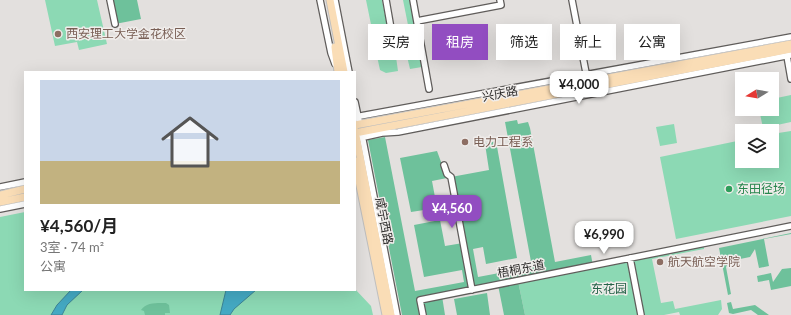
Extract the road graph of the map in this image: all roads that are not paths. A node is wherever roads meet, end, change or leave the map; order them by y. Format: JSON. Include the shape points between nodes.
{"nodes":[{"id":1,"x":110,"y":0,"type":"edge"},
{"id":2,"x":320,"y":0,"type":"edge"},
{"id":3,"x":325,"y":0,"type":"edge"},
{"id":4,"x":330,"y":0,"type":"edge"},
{"id":5,"x":335,"y":0,"type":"edge"},
{"id":6,"x":386,"y":0,"type":"edge"},
{"id":7,"x":413,"y":0,"type":"edge"},
{"id":8,"x":500,"y":0,"type":"edge"},
{"id":9,"x":572,"y":0,"type":"edge"},
{"id":10,"x":417,"y":21,"type":"junction"},
{"id":11,"x":115,"y":24,"type":"dead end"},
{"id":12,"x":390,"y":24,"type":"edge"},
{"id":13,"x":417,"y":24,"type":"edge"},
{"id":14,"x":791,"y":37,"type":"edge"},
{"id":15,"x":791,"y":44,"type":"edge"},
{"id":16,"x":791,"y":49,"type":"edge"},
{"id":17,"x":789,"y":55,"type":"edge"},
{"id":18,"x":424,"y":60,"type":"edge"},
{"id":19,"x":337,"y":70,"type":"edge"},
{"id":20,"x":344,"y":71,"type":"edge"},
{"id":21,"x":349,"y":71,"type":"edge"},
{"id":22,"x":791,"y":79,"type":"edge"},
{"id":23,"x":588,"y":82,"type":"junction"},
{"id":24,"x":429,"y":89,"type":"dead end"},
{"id":25,"x":356,"y":116,"type":"edge"},
{"id":26,"x":357,"y":130,"type":"edge"},
{"id":27,"x":444,"y":165,"type":"dead end"},
{"id":28,"x":356,"y":166,"type":"edge"},
{"id":29,"x":24,"y":182,"type":"edge"},
{"id":30,"x":0,"y":187,"type":"edge"},
{"id":31,"x":24,"y":189,"type":"edge"},
{"id":32,"x":0,"y":195,"type":"edge"},
{"id":33,"x":24,"y":197,"type":"edge"},
{"id":34,"x":0,"y":202,"type":"edge"},
{"id":35,"x":24,"y":204,"type":"edge"},
{"id":36,"x":0,"y":208,"type":"edge"},
{"id":37,"x":791,"y":226,"type":"edge"},
{"id":38,"x":630,"y":258,"type":"junction"},
{"id":39,"x":472,"y":290,"type":"junction"},
{"id":40,"x":381,"y":292,"type":"junction"},
{"id":41,"x":395,"y":301,"type":"junction"},
{"id":42,"x":383,"y":315,"type":"edge"},
{"id":43,"x":386,"y":315,"type":"edge"},
{"id":44,"x":393,"y":315,"type":"edge"},
{"id":45,"x":397,"y":315,"type":"edge"},
{"id":46,"x":423,"y":315,"type":"edge"},
{"id":47,"x":641,"y":315,"type":"edge"}],
"edges":[{"from":1,"to":11,"type":"street"},
{"from":2,"to":19,"type":"street"},
{"from":3,"to":19,"type":"main road"},
{"from":4,"to":20,"type":"main road"},
{"from":5,"to":21,"type":"street"},
{"from":6,"to":12,"type":"street"},
{"from":7,"to":10,"type":"street"},
{"from":8,"to":10,"type":"street","via":[[501,5]]},
{"from":9,"to":23,"type":"street"},
{"from":10,"to":13,"type":"street"},
{"from":14,"to":23,"type":"street"},
{"from":15,"to":23,"type":"main road","name":"兴庆路"},
{"from":16,"to":23,"type":"main road","name":"兴庆路"},
{"from":17,"to":22,"type":"street"},
{"from":17,"to":26,"type":"street","via":[[398,132]]},
{"from":18,"to":24,"type":"street"},
{"from":23,"to":26,"type":"main road","name":"兴庆路"},
{"from":23,"to":26,"type":"street"},
{"from":25,"to":26,"type":"street"},
{"from":26,"to":41,"type":"street"},
{"from":26,"to":44,"type":"main road","name":"咸宁西路"},
{"from":27,"to":39,"type":"street","via":[[451,177]]},
{"from":28,"to":40,"type":"main road","name":"咸宁西路"},
{"from":29,"to":30,"type":"street"},
{"from":31,"to":32,"type":"main road"},
{"from":33,"to":34,"type":"main road"},
{"from":35,"to":36,"type":"street"},
{"from":37,"to":38,"type":"street","name":"梧桐东道"},
{"from":38,"to":39,"type":"street","name":"梧桐东道"},
{"from":38,"to":47,"type":"street"},
{"from":39,"to":46,"type":"street","name":"梧桐东道","via":[[420,300]]},
{"from":40,"to":42,"type":"street"},
{"from":40,"to":43,"type":"main road","name":"咸宁西路"},
{"from":41,"to":44,"type":"main road"},
{"from":41,"to":45,"type":"street"}]}
